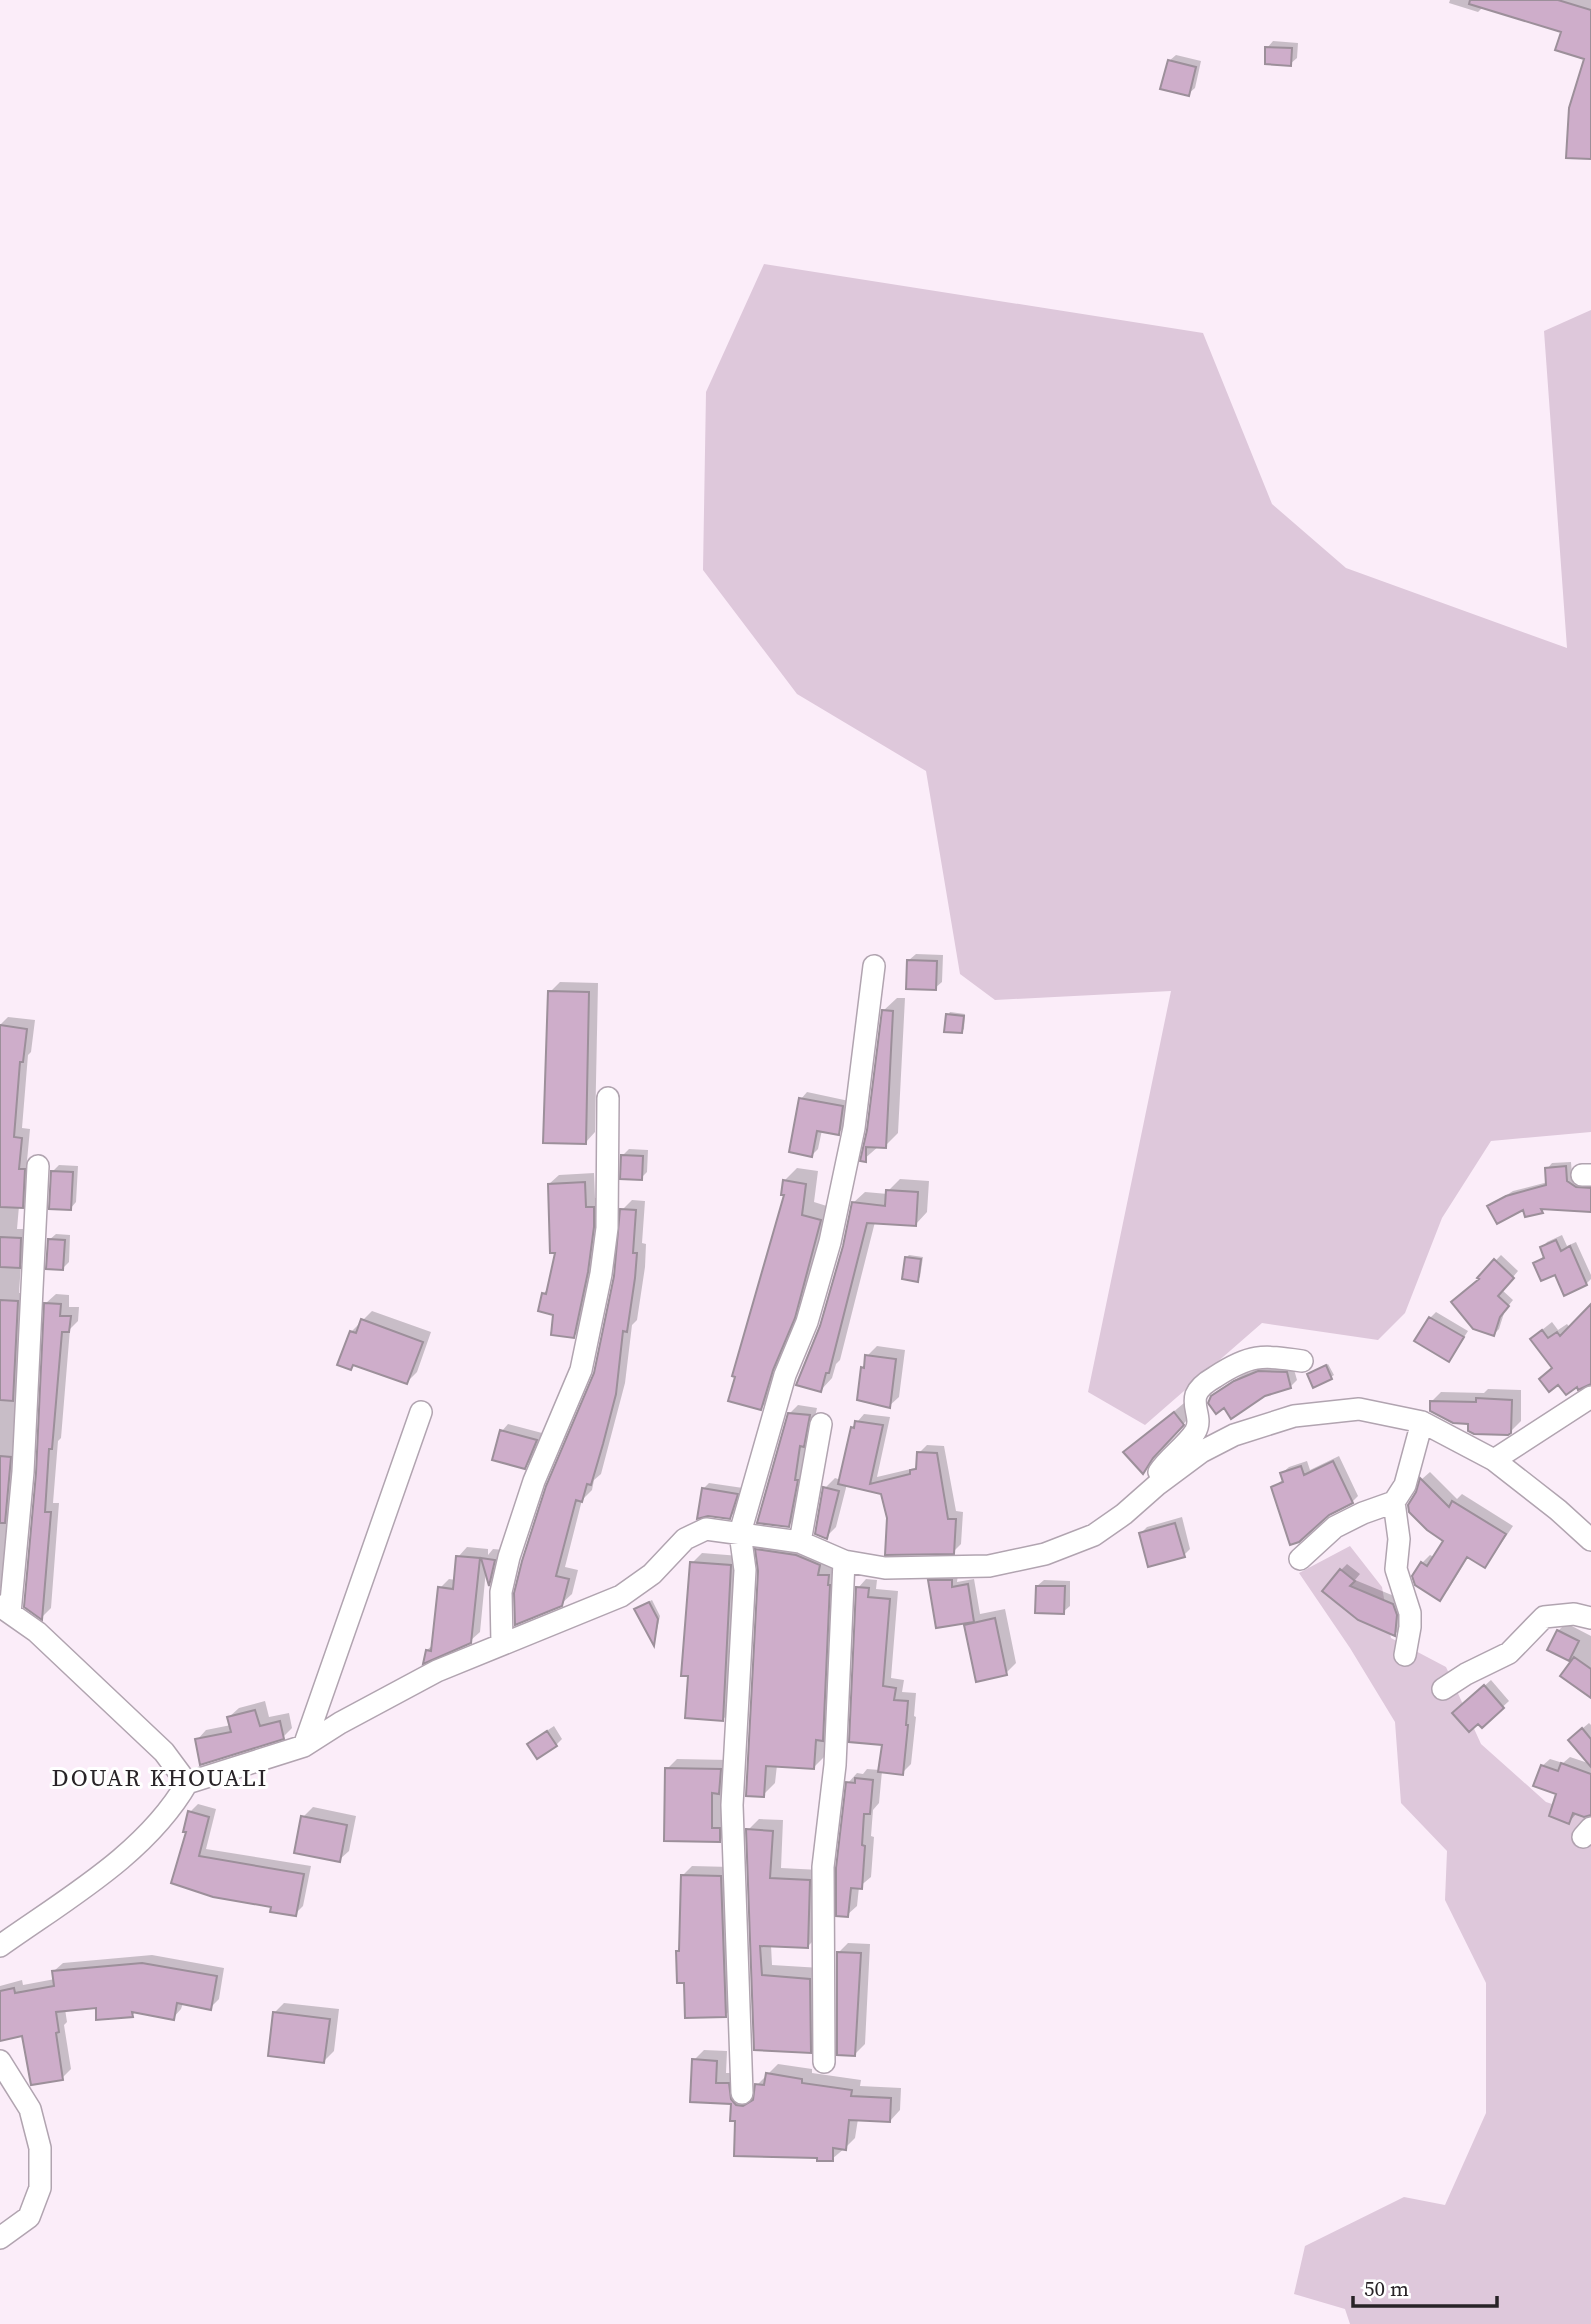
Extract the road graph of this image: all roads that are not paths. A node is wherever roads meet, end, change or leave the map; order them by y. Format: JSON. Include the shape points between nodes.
{"nodes":[{"id":1,"x":874,"y":966,"type":"dead end"},
{"id":2,"x":608,"y":1098,"type":"dead end"},
{"id":3,"x":38,"y":1166,"type":"dead end"},
{"id":4,"x":1302,"y":1361,"type":"dead end"},
{"id":5,"x":1591,"y":1397,"type":"edge"},
{"id":6,"x":421,"y":1412,"type":"dead end"},
{"id":7,"x":1422,"y":1422,"type":"junction"},
{"id":8,"x":821,"y":1424,"type":"dead end"},
{"id":9,"x":1494,"y":1460,"type":"junction"},
{"id":10,"x":1158,"y":1484,"type":"junction"},
{"id":11,"x":1394,"y":1503,"type":"junction"},
{"id":12,"x":740,"y":1533,"type":"junction"},
{"id":13,"x":1591,"y":1540,"type":"edge"},
{"id":14,"x":800,"y":1542,"type":"junction"},
{"id":15,"x":1300,"y":1559,"type":"dead end"},
{"id":16,"x":844,"y":1561,"type":"junction"},
{"id":17,"x":5,"y":1610,"type":"edge"},
{"id":18,"x":1591,"y":1618,"type":"edge"},
{"id":19,"x":502,"y":1644,"type":"junction"},
{"id":20,"x":1405,"y":1655,"type":"dead end"},
{"id":21,"x":1443,"y":1689,"type":"dead end"},
{"id":22,"x":304,"y":1746,"type":"junction"},
{"id":23,"x":187,"y":1783,"type":"junction"},
{"id":24,"x":0,"y":1945,"type":"edge"},
{"id":25,"x":0,"y":2061,"type":"edge"},
{"id":26,"x":824,"y":2062,"type":"dead end"},
{"id":27,"x":742,"y":2093,"type":"dead end"},
{"id":28,"x":0,"y":2238,"type":"edge"}],
"edges":[{"from":1,"to":12,"type":"street","via":[[854,1128],[830,1242],[807,1322],[785,1375]]},
{"from":2,"to":19,"type":"street","via":[[607,1228],[601,1274],[581,1370],[534,1481],[509,1557],[501,1592]]},
{"from":3,"to":17,"type":"street","via":[[23,1472]]},
{"from":4,"to":10,"type":"street","via":[[1267,1356],[1238,1362],[1204,1383],[1196,1395],[1199,1423],[1195,1432],[1163,1466]]},
{"from":5,"to":9,"type":"street"},
{"from":6,"to":22,"type":"street"},
{"from":7,"to":9,"type":"street"},
{"from":7,"to":10,"type":"street","via":[[1359,1409],[1294,1416],[1201,1451]]},
{"from":7,"to":11,"type":"street","via":[[1405,1485]]},
{"from":8,"to":14,"type":"street"},
{"from":9,"to":13,"type":"street"},
{"from":10,"to":16,"type":"street","via":[[1094,1535],[1045,1555],[989,1566],[885,1568]]},
{"from":11,"to":15,"type":"street","via":[[1335,1527]]},
{"from":11,"to":20,"type":"street","via":[[1399,1539],[1396,1569],[1410,1613]]},
{"from":12,"to":14,"type":"street"},
{"from":12,"to":19,"type":"street","via":[[706,1529],[685,1539],[652,1574],[621,1595]]},
{"from":12,"to":27,"type":"street","via":[[745,1570],[732,1805]]},
{"from":14,"to":16,"type":"street"},
{"from":16,"to":26,"type":"street","via":[[835,1765],[823,1867]]},
{"from":17,"to":23,"type":"street","via":[[37,1632],[164,1752]]},
{"from":18,"to":21,"type":"street","via":[[1563,1613],[1544,1617],[1509,1653]]},
{"from":19,"to":22,"type":"street","via":[[437,1671]]},
{"from":22,"to":23,"type":"street"},
{"from":23,"to":24,"type":"street","via":[[172,1810],[112,1866]]},
{"from":25,"to":28,"type":"street","via":[[30,2109],[40,2148],[40,2188],[29,2217]]}]}
